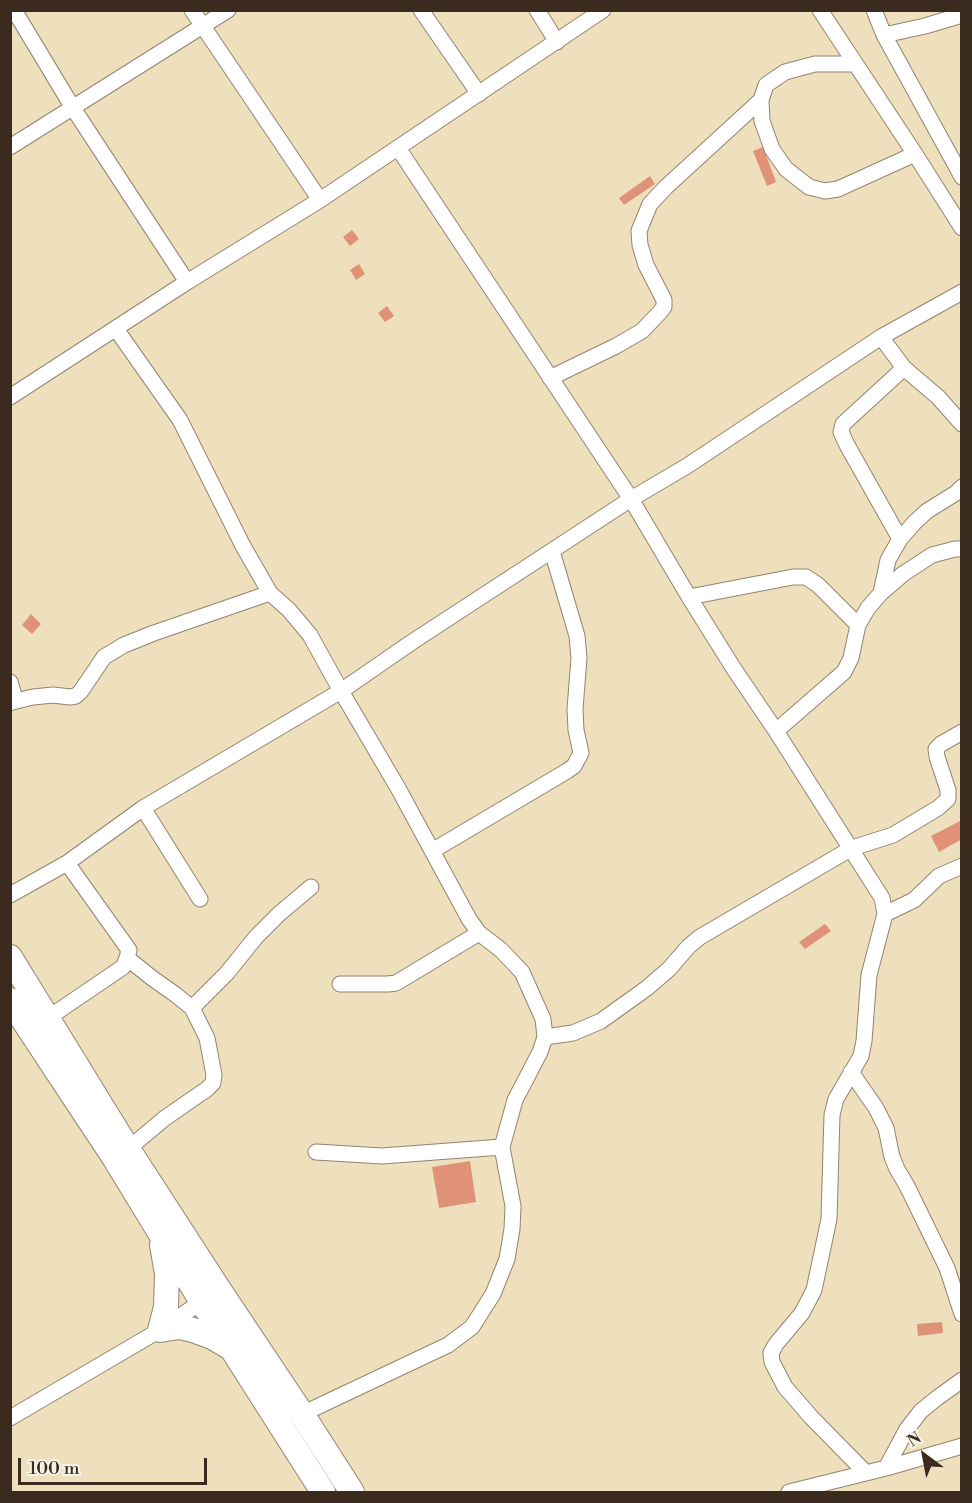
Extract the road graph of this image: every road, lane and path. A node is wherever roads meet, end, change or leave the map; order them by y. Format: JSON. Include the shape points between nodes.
{"nodes":[{"id":1,"x":14,"y":10,"type":"edge"},
{"id":2,"x":192,"y":10,"type":"edge"},
{"id":3,"x":228,"y":10,"type":"edge"},
{"id":4,"x":421,"y":10,"type":"edge"},
{"id":5,"x":537,"y":10,"type":"edge"},
{"id":6,"x":603,"y":10,"type":"edge"},
{"id":7,"x":820,"y":10,"type":"edge"},
{"id":8,"x":874,"y":10,"type":"edge"},
{"id":9,"x":962,"y":15,"type":"edge"},
{"id":10,"x":202,"y":27,"type":"junction"},
{"id":11,"x":884,"y":35,"type":"junction"},
{"id":12,"x":557,"y":42,"type":"junction"},
{"id":13,"x":855,"y":64,"type":"junction"},
{"id":14,"x":478,"y":94,"type":"junction"},
{"id":15,"x":761,"y":100,"type":"junction"},
{"id":16,"x":73,"y":108,"type":"junction"},
{"id":17,"x":10,"y":147,"type":"edge"},
{"id":18,"x":398,"y":148,"type":"junction"},
{"id":19,"x":915,"y":154,"type":"junction"},
{"id":20,"x":962,"y":177,"type":"edge"},
{"id":21,"x":320,"y":200,"type":"junction"},
{"id":22,"x":962,"y":228,"type":"edge"},
{"id":23,"x":187,"y":282,"type":"junction"},
{"id":24,"x":962,"y":292,"type":"edge"},
{"id":25,"x":116,"y":328,"type":"junction"},
{"id":26,"x":881,"y":337,"type":"junction"},
{"id":27,"x":904,"y":368,"type":"junction"},
{"id":28,"x":550,"y":378,"type":"junction"},
{"id":29,"x":10,"y":397,"type":"edge"},
{"id":30,"x":962,"y":424,"type":"edge"},
{"id":31,"x":962,"y":487,"type":"edge"},
{"id":32,"x":631,"y":499,"type":"junction"},
{"id":33,"x":900,"y":539,"type":"junction"},
{"id":34,"x":962,"y":549,"type":"edge"},
{"id":35,"x":552,"y":551,"type":"junction"},
{"id":36,"x":270,"y":593,"type":"junction"},
{"id":37,"x":881,"y":593,"type":"junction"},
{"id":38,"x":689,"y":597,"type":"junction"},
{"id":39,"x":858,"y":625,"type":"junction"},
{"id":40,"x":10,"y":682,"type":"edge"},
{"id":41,"x":340,"y":691,"type":"junction"},
{"id":42,"x":11,"y":702,"type":"edge"},
{"id":43,"x":776,"y":730,"type":"junction"},
{"id":44,"x":962,"y":732,"type":"edge"},
{"id":45,"x":143,"y":808,"type":"junction"},
{"id":46,"x":852,"y":848,"type":"junction"},
{"id":47,"x":432,"y":851,"type":"junction"},
{"id":48,"x":67,"y":863,"type":"junction"},
{"id":49,"x":962,"y":866,"type":"edge"},
{"id":50,"x":311,"y":887,"type":"dead end"},
{"id":51,"x":10,"y":895,"type":"edge"},
{"id":52,"x":200,"y":898,"type":"dead end"},
{"id":53,"x":885,"y":914,"type":"junction"},
{"id":54,"x":479,"y":933,"type":"junction"},
{"id":55,"x":10,"y":957,"type":"edge"},
{"id":56,"x":128,"y":958,"type":"junction"},
{"id":57,"x":340,"y":984,"type":"dead end"},
{"id":58,"x":192,"y":1008,"type":"junction"},
{"id":59,"x":14,"y":1011,"type":"edge"},
{"id":60,"x":48,"y":1018,"type":"junction"},
{"id":61,"x":545,"y":1037,"type":"junction"},
{"id":62,"x":851,"y":1072,"type":"junction"},
{"id":63,"x":502,"y":1147,"type":"junction"},
{"id":64,"x":128,"y":1149,"type":"junction"},
{"id":65,"x":316,"y":1152,"type":"dead end"},
{"id":66,"x":159,"y":1231,"type":"junction"},
{"id":67,"x":210,"y":1295,"type":"junction"},
{"id":68,"x":962,"y":1314,"type":"edge"},
{"id":69,"x":160,"y":1330,"type":"junction"},
{"id":70,"x":231,"y":1348,"type":"junction"},
{"id":71,"x":962,"y":1380,"type":"edge"},
{"id":72,"x":302,"y":1413,"type":"junction"},
{"id":73,"x":10,"y":1418,"type":"edge"},
{"id":74,"x":962,"y":1446,"type":"edge"},
{"id":75,"x":886,"y":1468,"type":"junction"},
{"id":76,"x":866,"y":1473,"type":"junction"},
{"id":77,"x":323,"y":1492,"type":"edge"},
{"id":78,"x":352,"y":1492,"type":"edge"},
{"id":79,"x":789,"y":1492,"type":"edge"}],
"edges":[{"from":1,"to":16,"type":"street"},
{"from":2,"to":10,"type":"street"},
{"from":3,"to":10,"type":"street"},
{"from":4,"to":14,"type":"street"},
{"from":5,"to":12,"type":"street"},
{"from":6,"to":12,"type":"street"},
{"from":7,"to":13,"type":"street"},
{"from":8,"to":11,"type":"street"},
{"from":9,"to":11,"type":"street"},
{"from":10,"to":16,"type":"street"},
{"from":10,"to":21,"type":"street"},
{"from":11,"to":20,"type":"street"},
{"from":12,"to":14,"type":"street"},
{"from":13,"to":15,"type":"street","via":[[815,64],[785,72],[766,85]]},
{"from":13,"to":19,"type":"street"},
{"from":14,"to":18,"type":"street"},
{"from":15,"to":19,"type":"street","via":[[762,121],[772,149],[786,170],[809,187],[838,189]]},
{"from":15,"to":28,"type":"street","via":[[650,204],[639,231],[640,245],[664,307],[642,330]]},
{"from":16,"to":17,"type":"street"},
{"from":16,"to":23,"type":"street"},
{"from":18,"to":21,"type":"street"},
{"from":18,"to":28,"type":"street"},
{"from":19,"to":22,"type":"street"},
{"from":21,"to":23,"type":"street"},
{"from":23,"to":25,"type":"street"},
{"from":24,"to":26,"type":"street"},
{"from":25,"to":29,"type":"street"},
{"from":25,"to":36,"type":"street","via":[[180,420]]},
{"from":26,"to":27,"type":"street"},
{"from":26,"to":32,"type":"street"},
{"from":27,"to":30,"type":"street"},
{"from":27,"to":33,"type":"street","via":[[843,424],[842,432]]},
{"from":28,"to":32,"type":"street"},
{"from":31,"to":33,"type":"street","via":[[927,510]]},
{"from":32,"to":35,"type":"street"},
{"from":32,"to":38,"type":"street"},
{"from":33,"to":37,"type":"street","via":[[888,560]]},
{"from":34,"to":37,"type":"street","via":[[932,555]]},
{"from":35,"to":41,"type":"street"},
{"from":35,"to":47,"type":"street","via":[[577,636],[575,709],[581,753],[567,771]]},
{"from":36,"to":41,"type":"street","via":[[310,635]]},
{"from":36,"to":42,"type":"street","via":[[124,645],[104,657],[76,696],[53,695]]},
{"from":37,"to":39,"type":"street"},
{"from":38,"to":39,"type":"street","via":[[806,577]]},
{"from":38,"to":43,"type":"street"},
{"from":39,"to":43,"type":"street","via":[[844,672]]},
{"from":40,"to":42,"type":"street"},
{"from":41,"to":45,"type":"street"},
{"from":41,"to":47,"type":"street"},
{"from":43,"to":46,"type":"street"},
{"from":44,"to":46,"type":"street","via":[[936,749],[948,799],[893,836]]},
{"from":45,"to":48,"type":"street"},
{"from":45,"to":52,"type":"street"},
{"from":46,"to":53,"type":"street","via":[[882,898]]},
{"from":46,"to":61,"type":"street","via":[[700,937],[647,988],[601,1022],[573,1033]]},
{"from":47,"to":54,"type":"street"},
{"from":48,"to":51,"type":"street"},
{"from":48,"to":56,"type":"street","via":[[129,950]]},
{"from":49,"to":53,"type":"street","via":[[939,876],[914,900]]},
{"from":50,"to":58,"type":"street","via":[[256,937]]},
{"from":53,"to":62,"type":"street","via":[[869,975],[861,1056]]},
{"from":54,"to":57,"type":"street","via":[[396,983]]},
{"from":54,"to":61,"type":"street","via":[[522,972],[543,1019]]},
{"from":55,"to":60,"type":"main road"},
{"from":56,"to":58,"type":"street"},
{"from":56,"to":60,"type":"street","via":[[123,967]]},
{"from":58,"to":64,"type":"street","via":[[207,1038],[213,1083]]},
{"from":59,"to":66,"type":"main road"},
{"from":60,"to":64,"type":"main road"},
{"from":61,"to":63,"type":"street","via":[[515,1100]]},
{"from":62,"to":68,"type":"street","via":[[886,1128],[892,1157],[947,1268]]},
{"from":62,"to":76,"type":"street","via":[[836,1099],[832,1116],[829,1219],[814,1290],[802,1313],[771,1353],[785,1387]]},
{"from":63,"to":65,"type":"street","via":[[382,1156]]},
{"from":63,"to":72,"type":"street","via":[[513,1206],[513,1229],[507,1259],[493,1294],[472,1327],[448,1345]]},
{"from":64,"to":67,"type":"main road"},
{"from":66,"to":67,"type":"main road"},
{"from":66,"to":69,"type":"main road","via":[[167,1274],[166,1307]]},
{"from":67,"to":69,"type":"street"},
{"from":67,"to":70,"type":"main road"},
{"from":67,"to":72,"type":"main road"},
{"from":69,"to":70,"type":"main road","via":[[193,1330]]},
{"from":69,"to":73,"type":"street"},
{"from":70,"to":77,"type":"main road"},
{"from":71,"to":75,"type":"street","via":[[921,1411]]},
{"from":72,"to":78,"type":"main road"},
{"from":74,"to":75,"type":"street"},
{"from":75,"to":76,"type":"street"},
{"from":76,"to":79,"type":"street"}]}
